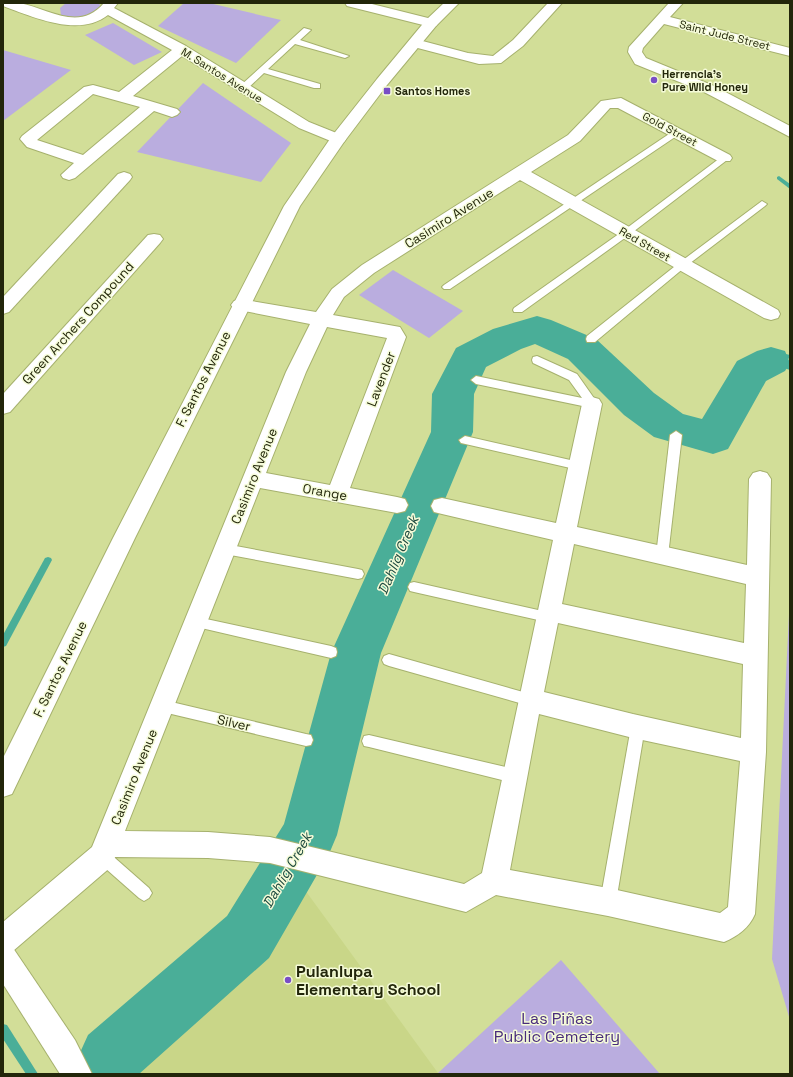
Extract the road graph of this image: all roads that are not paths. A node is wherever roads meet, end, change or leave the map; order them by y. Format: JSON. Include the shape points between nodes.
{"nodes":[{"id":1,"x":6,"y":3,"type":"edge"},
{"id":2,"x":452,"y":3,"type":"edge"},
{"id":3,"x":555,"y":3,"type":"edge"},
{"id":4,"x":676,"y":3,"type":"edge"},
{"id":5,"x":357,"y":4,"type":"edge"},
{"id":6,"x":110,"y":6,"type":"edge"},
{"id":7,"x":661,"y":19,"type":"junction"},
{"id":8,"x":431,"y":23,"type":"junction"},
{"id":9,"x":307,"y":30,"type":"dead end"},
{"id":10,"x":294,"y":41,"type":"junction"},
{"id":11,"x":415,"y":43,"type":"junction"},
{"id":12,"x":181,"y":49,"type":"junction"},
{"id":13,"x":790,"y":52,"type":"edge"},
{"id":14,"x":345,"y":56,"type":"dead end"},
{"id":15,"x":263,"y":70,"type":"junction"},
{"id":16,"x":316,"y":86,"type":"dead end"},
{"id":17,"x":244,"y":88,"type":"junction"},
{"id":18,"x":122,"y":97,"type":"junction"},
{"id":19,"x":615,"y":102,"type":"joint"},
{"id":20,"x":150,"y":107,"type":"junction"},
{"id":21,"x":172,"y":112,"type":"dead end"},
{"id":22,"x":790,"y":132,"type":"edge"},
{"id":23,"x":675,"y":133,"type":"junction"},
{"id":24,"x":338,"y":139,"type":"junction"},
{"id":25,"x":724,"y":158,"type":"joint"},
{"id":26,"x":85,"y":161,"type":"junction"},
{"id":27,"x":520,"y":172,"type":"junction"},
{"id":28,"x":69,"y":174,"type":"dead end"},
{"id":29,"x":124,"y":177,"type":"dead end"},
{"id":30,"x":573,"y":203,"type":"junction"},
{"id":31,"x":762,"y":204,"type":"dead end"},
{"id":32,"x":626,"y":233,"type":"junction"},
{"id":33,"x":154,"y":239,"type":"dead end"},
{"id":34,"x":682,"y":265,"type":"junction"},
{"id":35,"x":447,"y":287,"type":"dead end"},
{"id":36,"x":240,"y":305,"type":"junction"},
{"id":37,"x":3,"y":308,"type":"edge"},
{"id":38,"x":518,"y":310,"type":"dead end"},
{"id":39,"x":771,"y":314,"type":"dead end"},
{"id":40,"x":321,"y":319,"type":"junction"},
{"id":41,"x":592,"y":339,"type":"dead end"},
{"id":42,"x":538,"y":360,"type":"dead end"},
{"id":43,"x":476,"y":380,"type":"dead end"},
{"id":44,"x":592,"y":404,"type":"junction"},
{"id":45,"x":3,"y":407,"type":"edge"},
{"id":46,"x":676,"y":434,"type":"dead end"},
{"id":47,"x":465,"y":440,"type":"dead end"},
{"id":48,"x":579,"y":466,"type":"junction"},
{"id":49,"x":253,"y":478,"type":"junction"},
{"id":50,"x":760,"y":479,"type":"dead end"},
{"id":51,"x":337,"y":494,"type":"junction"},
{"id":52,"x":397,"y":505,"type":"dead end"},
{"id":53,"x":442,"y":506,"type":"dead end"},
{"id":54,"x":565,"y":534,"type":"junction"},
{"id":55,"x":225,"y":549,"type":"junction"},
{"id":56,"x":662,"y":556,"type":"junction"},
{"id":57,"x":358,"y":574,"type":"dead end"},
{"id":58,"x":758,"y":577,"type":"junction"},
{"id":59,"x":414,"y":587,"type":"dead end"},
{"id":60,"x":548,"y":614,"type":"junction"},
{"id":61,"x":197,"y":622,"type":"junction"},
{"id":62,"x":331,"y":652,"type":"dead end"},
{"id":63,"x":756,"y":656,"type":"junction"},
{"id":64,"x":389,"y":660,"type":"dead end"},
{"id":65,"x":530,"y":700,"type":"junction"},
{"id":66,"x":163,"y":706,"type":"junction"},
{"id":67,"x":638,"y":727,"type":"junction"},
{"id":68,"x":306,"y":740,"type":"dead end"},
{"id":69,"x":369,"y":741,"type":"dead end"},
{"id":70,"x":753,"y":752,"type":"junction"},
{"id":71,"x":514,"y":776,"type":"junction"},
{"id":72,"x":3,"y":785,"type":"edge"},
{"id":73,"x":104,"y":850,"type":"junction"},
{"id":74,"x":494,"y":881,"type":"junction"},
{"id":75,"x":144,"y":893,"type":"dead end"},
{"id":76,"x":608,"y":902,"type":"junction"},
{"id":77,"x":3,"y":941,"type":"edge"},
{"id":78,"x":3,"y":958,"type":"edge"},
{"id":79,"x":77,"y":1074,"type":"edge"}],
"edges":[{"from":1,"to":6,"type":"street","via":[[63,21],[95,17]]},
{"from":2,"to":8,"type":"street","name":"F. Santos Avenue"},
{"from":3,"to":11,"type":"street","via":[[508,53],[495,60],[476,59]]},
{"from":4,"to":7,"type":"street"},
{"from":5,"to":8,"type":"street"},
{"from":6,"to":12,"type":"street","name":"M. Santos Avenue"},
{"from":7,"to":13,"type":"street","name":"Saint Jude Street"},
{"from":7,"to":22,"type":"street","via":[[636,47],[635,52],[640,61],[709,89]]},
{"from":8,"to":11,"type":"street","name":"F. Santos Avenue"},
{"from":9,"to":10,"type":"lane"},
{"from":10,"to":14,"type":"lane"},
{"from":10,"to":15,"type":"lane"},
{"from":11,"to":24,"type":"street","name":"F. Santos Avenue"},
{"from":12,"to":17,"type":"street","name":"M. Santos Avenue"},
{"from":12,"to":18,"type":"street"},
{"from":15,"to":16,"type":"lane"},
{"from":15,"to":17,"type":"lane"},
{"from":17,"to":24,"type":"street","name":"M. Santos Avenue","via":[[304,125]]},
{"from":18,"to":20,"type":"street"},
{"from":18,"to":26,"type":"street","via":[[89,90],[28,138],[33,144]]},
{"from":19,"to":23,"type":"street","name":"Gold Street"},
{"from":19,"to":27,"type":"street","name":"Casimiro Avenue","via":[[606,104],[574,138]]},
{"from":20,"to":21,"type":"street"},
{"from":20,"to":26,"type":"street"},
{"from":23,"to":25,"type":"street","name":"Gold Street"},
{"from":23,"to":30,"type":"lane"},
{"from":24,"to":36,"type":"street","name":"F. Santos Avenue","via":[[292,206]]},
{"from":25,"to":32,"type":"lane"},
{"from":26,"to":28,"type":"street"},
{"from":27,"to":30,"type":"street","name":"Red Street"},
{"from":27,"to":40,"type":"street","name":"Casimiro Avenue","via":[[368,269],[338,293]]},
{"from":29,"to":37,"type":"street"},
{"from":30,"to":32,"type":"street","name":"Red Street"},
{"from":30,"to":35,"type":"lane"},
{"from":31,"to":34,"type":"lane"},
{"from":32,"to":34,"type":"street","name":"Red Street"},
{"from":32,"to":38,"type":"lane"},
{"from":33,"to":45,"type":"street","name":"Green Archers Compound"},
{"from":34,"to":39,"type":"street","name":"Red Street"},
{"from":34,"to":41,"type":"lane"},
{"from":36,"to":40,"type":"street"},
{"from":36,"to":72,"type":"street","name":"F. Santos Avenue"},
{"from":40,"to":49,"type":"street","name":"Casimiro Avenue","via":[[296,372]]},
{"from":40,"to":51,"type":"street","name":"Lavender","via":[[394,332],[396,337]]},
{"from":42,"to":44,"type":"lane","via":[[574,377]]},
{"from":43,"to":44,"type":"lane"},
{"from":44,"to":48,"type":"street"},
{"from":46,"to":56,"type":"lane"},
{"from":47,"to":48,"type":"lane"},
{"from":48,"to":54,"type":"street"},
{"from":49,"to":51,"type":"street","name":"Orange"},
{"from":49,"to":55,"type":"street","name":"Casimiro Avenue"},
{"from":50,"to":58,"type":"street"},
{"from":51,"to":52,"type":"street","name":"Orange"},
{"from":53,"to":54,"type":"street"},
{"from":54,"to":56,"type":"street"},
{"from":54,"to":60,"type":"street"},
{"from":55,"to":57,"type":"lane"},
{"from":55,"to":61,"type":"street","name":"Casimiro Avenue"},
{"from":56,"to":58,"type":"street"},
{"from":58,"to":63,"type":"street"},
{"from":59,"to":60,"type":"lane"},
{"from":60,"to":63,"type":"street"},
{"from":60,"to":65,"type":"street"},
{"from":61,"to":62,"type":"lane"},
{"from":61,"to":66,"type":"street","name":"Casimiro Avenue"},
{"from":63,"to":70,"type":"street"},
{"from":64,"to":65,"type":"lane"},
{"from":65,"to":67,"type":"street"},
{"from":65,"to":71,"type":"street"},
{"from":66,"to":68,"type":"lane","name":"Silver"},
{"from":66,"to":73,"type":"street","name":"Casimiro Avenue"},
{"from":67,"to":70,"type":"street"},
{"from":67,"to":76,"type":"lane"},
{"from":69,"to":71,"type":"lane"},
{"from":70,"to":76,"type":"street","via":[[741,914],[724,928]]},
{"from":71,"to":74,"type":"street"},
{"from":73,"to":74,"type":"street","via":[[208,845],[270,850],[466,898]]},
{"from":73,"to":75,"type":"lane"},
{"from":73,"to":77,"type":"street","name":"Casimiro Avenue"},
{"from":74,"to":76,"type":"street"},
{"from":78,"to":79,"type":"street"}]}
